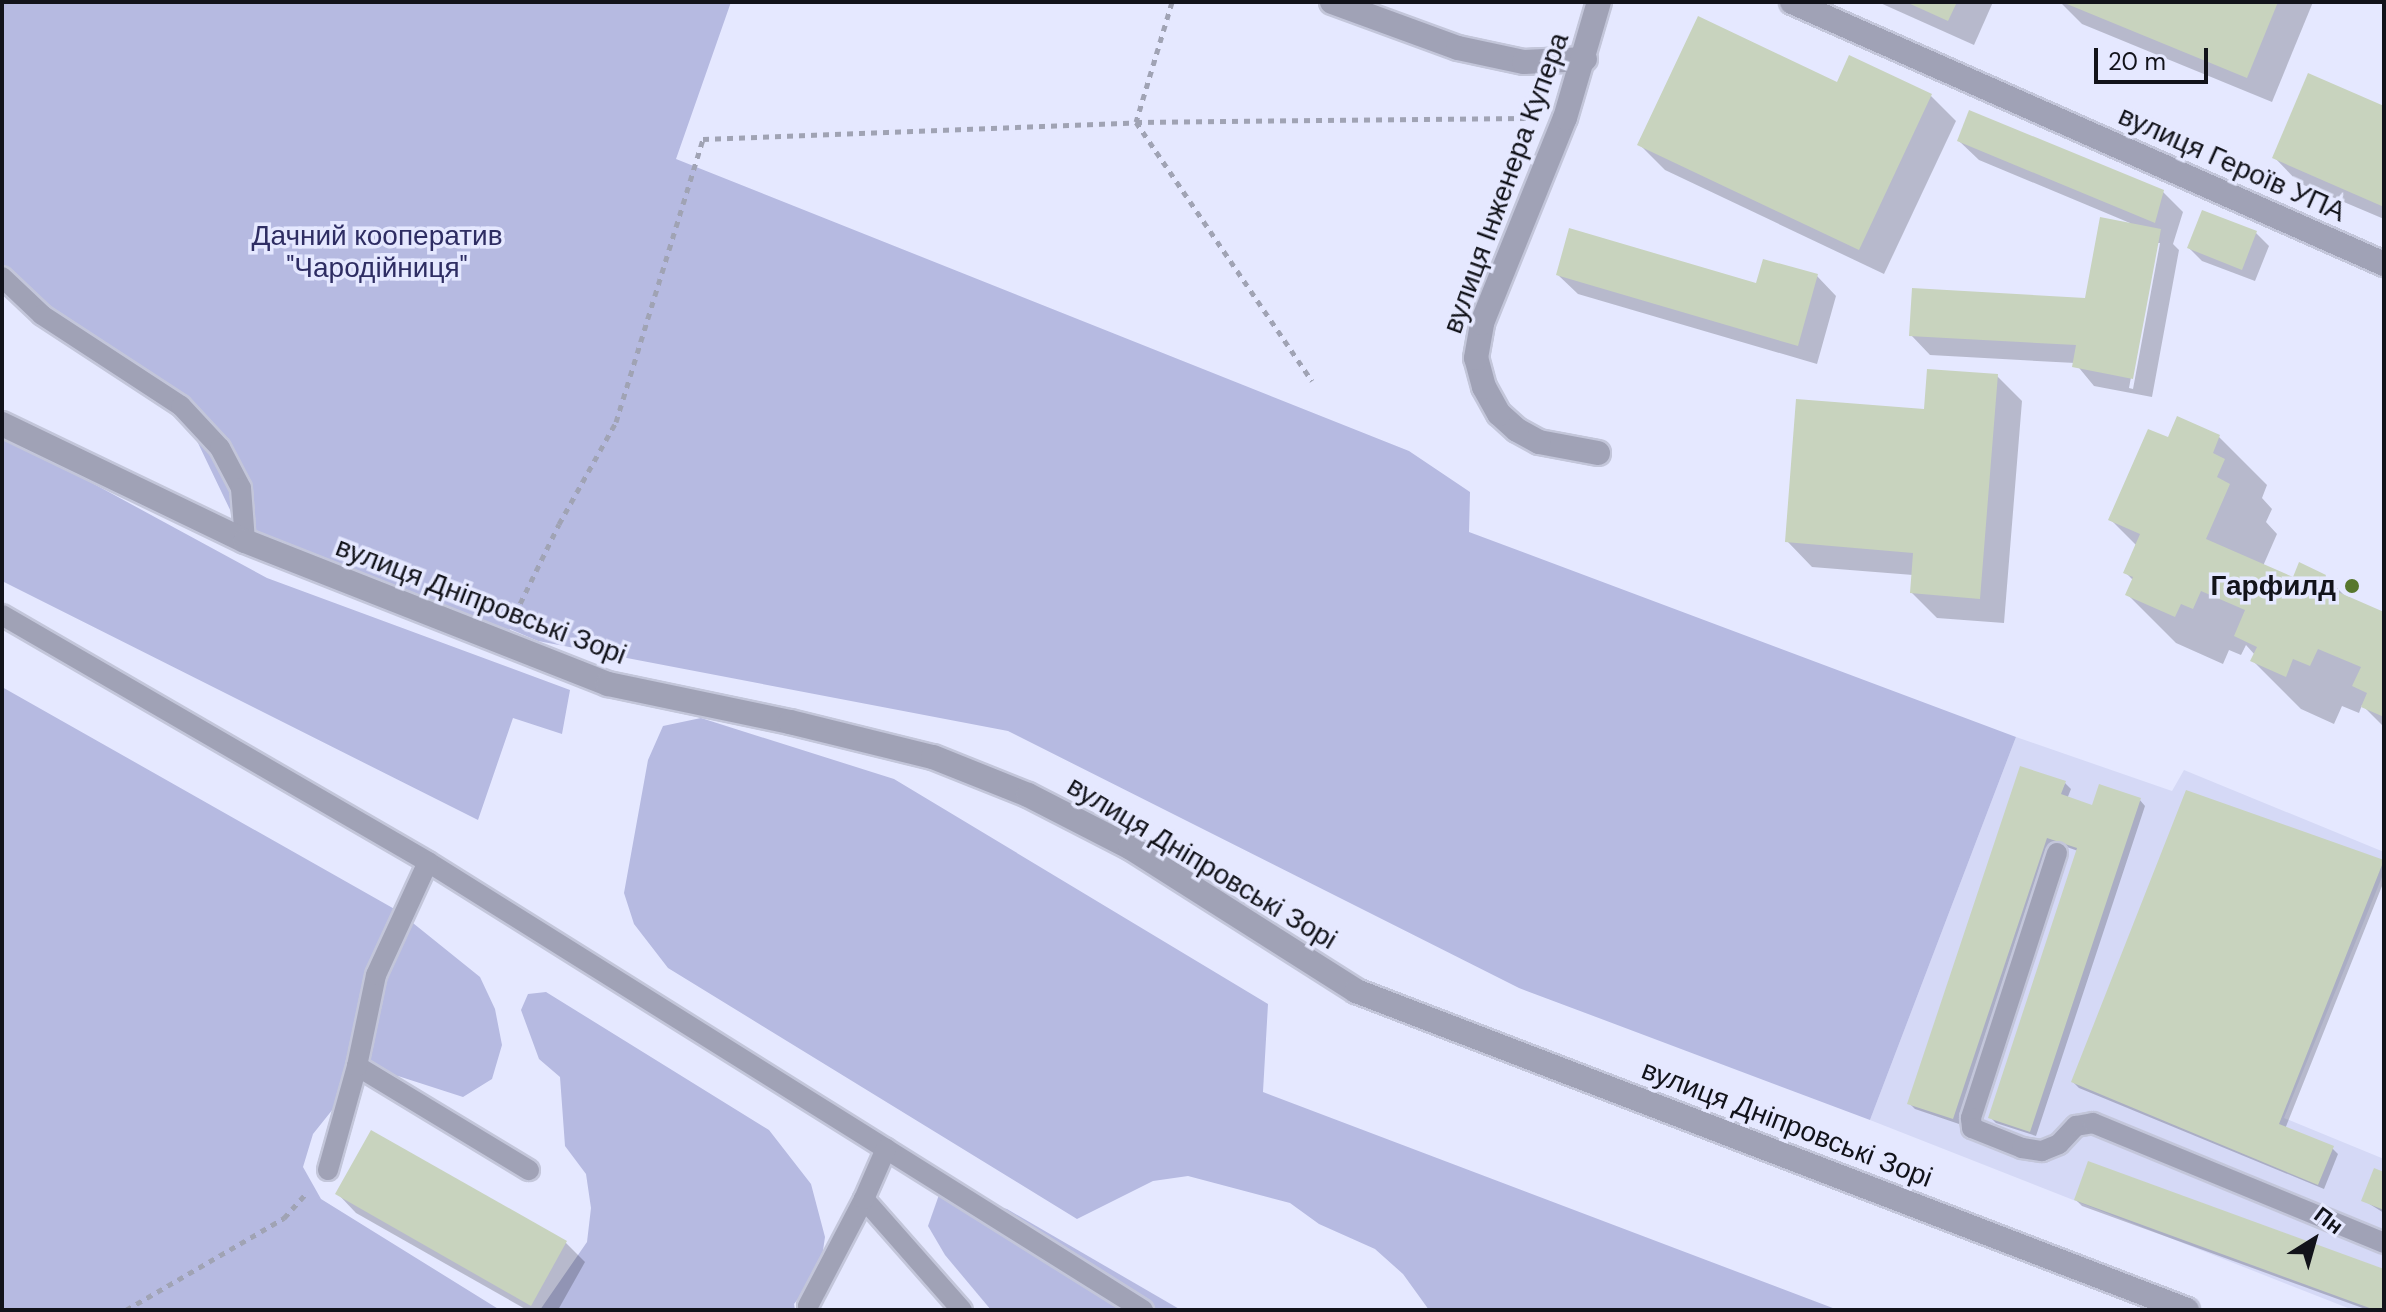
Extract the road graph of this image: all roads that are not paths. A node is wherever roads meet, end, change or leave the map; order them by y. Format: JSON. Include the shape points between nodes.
{"nodes":[{"id":1,"x":1332,"y":2,"type":"edge"},
{"id":2,"x":1599,"y":2,"type":"edge"},
{"id":3,"x":1792,"y":2,"type":"edge"},
{"id":4,"x":1585,"y":59,"type":"junction"},
{"id":5,"x":2384,"y":264,"type":"edge"},
{"id":6,"x":2,"y":277,"type":"edge"},
{"id":7,"x":2,"y":424,"type":"edge"},
{"id":8,"x":1598,"y":453,"type":"dead end"},
{"id":9,"x":245,"y":541,"type":"junction"},
{"id":10,"x":2,"y":615,"type":"edge"},
{"id":11,"x":2057,"y":853,"type":"dead end"},
{"id":12,"x":428,"y":862,"type":"junction"},
{"id":13,"x":357,"y":1066,"type":"junction"},
{"id":14,"x":886,"y":1149,"type":"junction"},
{"id":15,"x":328,"y":1170,"type":"road end"},
{"id":16,"x":529,"y":1170,"type":"dead end"},
{"id":17,"x":864,"y":1199,"type":"junction"},
{"id":18,"x":2384,"y":1243,"type":"edge"},
{"id":19,"x":808,"y":1306,"type":"dead end"},
{"id":20,"x":962,"y":1310,"type":"edge"},
{"id":21,"x":1143,"y":1310,"type":"edge"},
{"id":22,"x":2187,"y":1310,"type":"edge"}],
"edges":[{"from":1,"to":4,"type":"street","via":[[1458,48],[1524,62]]},
{"from":2,"to":4,"type":"street","name":"вулиця Інженера Купера"},
{"from":3,"to":5,"type":"street","name":"вулиця Героїв УПА"},
{"from":4,"to":8,"type":"street","name":"вулиця Інженера Купера","via":[[1482,323],[1476,358],[1499,414],[1517,430],[1539,442]]},
{"from":6,"to":9,"type":"lane","via":[[42,315],[181,406],[220,448],[241,488]]},
{"from":7,"to":9,"type":"street","name":"вулиця Дніпровські Зорі"},
{"from":9,"to":22,"type":"street","name":"вулиця Дніпровські Зорі","via":[[608,684],[919,753],[987,778],[1131,848],[1356,991]]},
{"from":10,"to":12,"type":"lane"},
{"from":11,"to":18,"type":"lane","via":[[1972,1128],[2042,1151],[2059,1144],[2076,1126],[2093,1123]]},
{"from":12,"to":13,"type":"lane","via":[[376,975]]},
{"from":12,"to":14,"type":"lane"},
{"from":13,"to":15,"type":"lane"},
{"from":13,"to":16,"type":"lane"},
{"from":14,"to":17,"type":"lane"},
{"from":14,"to":21,"type":"lane"},
{"from":17,"to":19,"type":"lane"},
{"from":17,"to":20,"type":"lane"}]}
